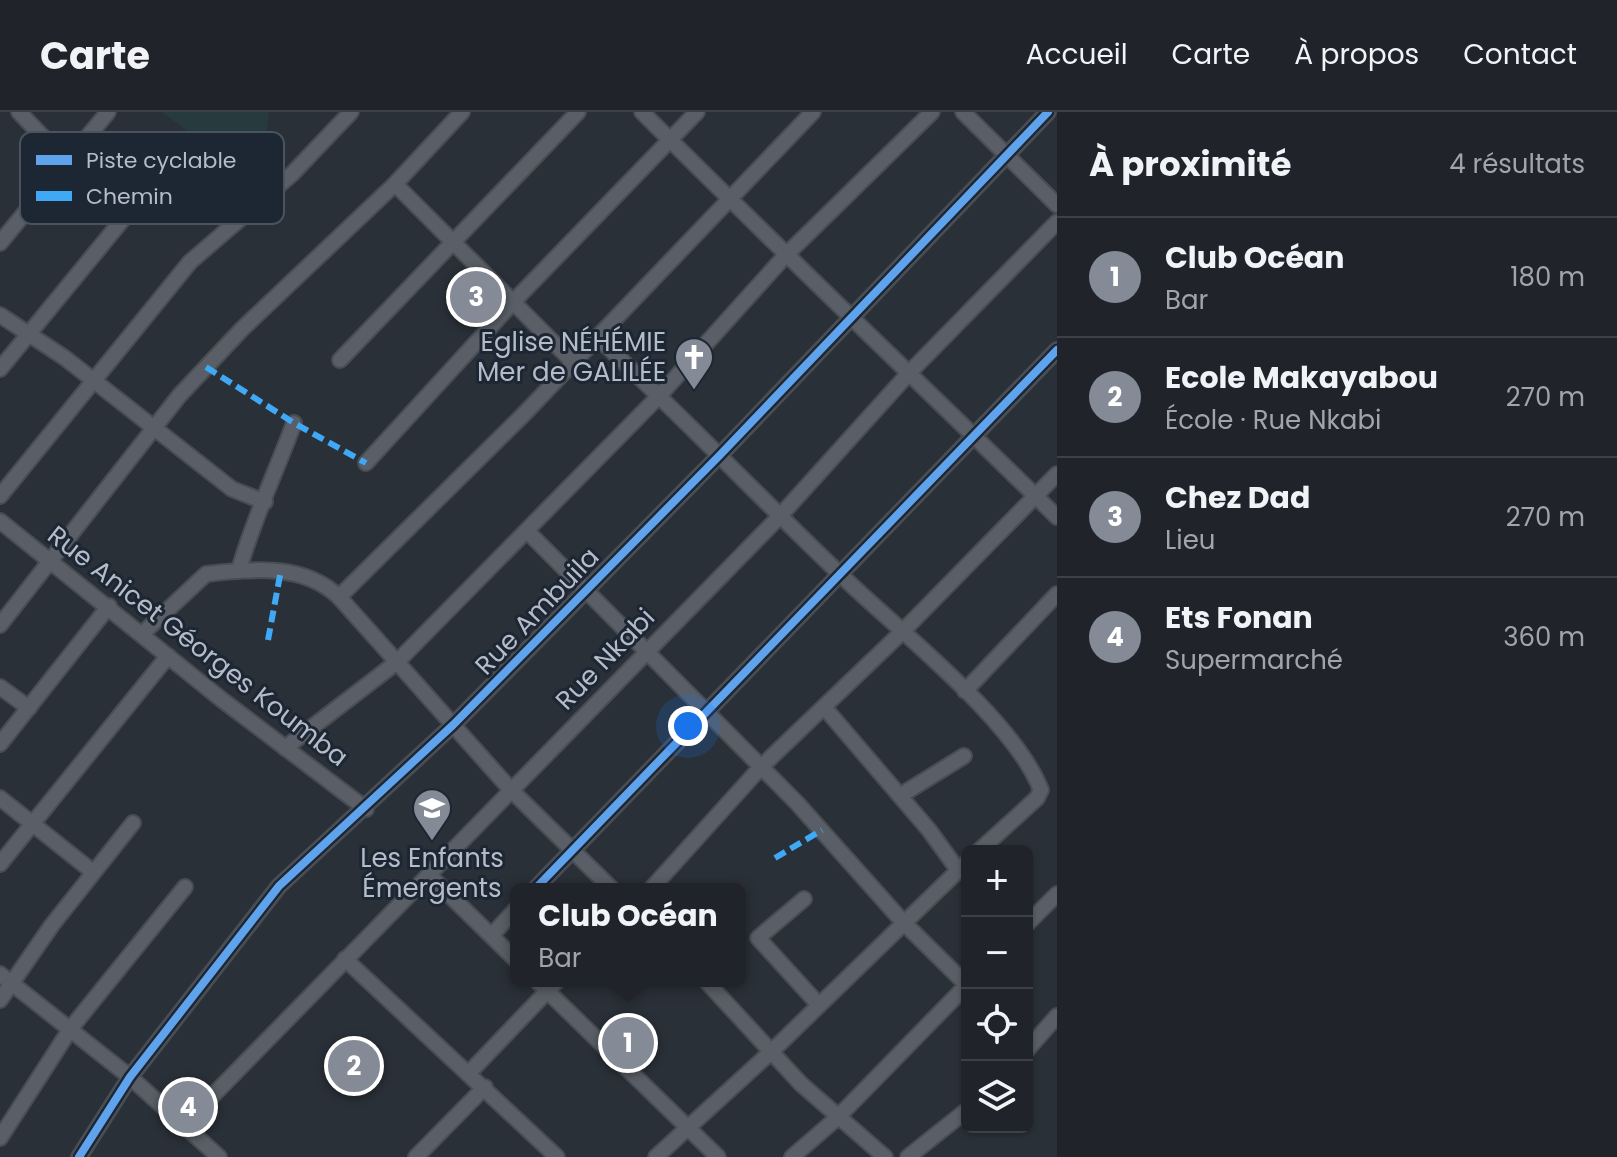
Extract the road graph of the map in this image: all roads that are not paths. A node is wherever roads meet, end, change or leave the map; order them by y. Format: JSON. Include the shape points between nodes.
{"nodes":[{"id":1,"x":19,"y":112,"type":"edge"},
{"id":2,"x":108,"y":112,"type":"edge"},
{"id":3,"x":351,"y":112,"type":"edge"},
{"id":4,"x":462,"y":112,"type":"edge"},
{"id":5,"x":578,"y":112,"type":"edge"},
{"id":6,"x":642,"y":112,"type":"edge"},
{"id":7,"x":697,"y":112,"type":"edge"},
{"id":8,"x":813,"y":112,"type":"edge"},
{"id":9,"x":932,"y":112,"type":"edge"},
{"id":10,"x":963,"y":112,"type":"edge"},
{"id":11,"x":1048,"y":112,"type":"edge"},
{"id":12,"x":38,"y":132,"type":"edge"},
{"id":13,"x":92,"y":132,"type":"edge"},
{"id":14,"x":671,"y":140,"type":"junction"},
{"id":15,"x":1008,"y":156,"type":"junction"},
{"id":16,"x":284,"y":181,"type":"edge"},
{"id":17,"x":395,"y":184,"type":"junction"},
{"id":18,"x":732,"y":201,"type":"junction"},
{"id":19,"x":1057,"y":205,"type":"edge"},
{"id":20,"x":20,"y":219,"type":"edge"},
{"id":21,"x":1057,"y":222,"type":"edge"},
{"id":22,"x":119,"y":224,"type":"edge"},
{"id":23,"x":234,"y":224,"type":"edge"},
{"id":24,"x":454,"y":242,"type":"junction"},
{"id":25,"x":0,"y":243,"type":"edge"},
{"id":26,"x":785,"y":256,"type":"junction"},
{"id":27,"x":515,"y":300,"type":"junction"},
{"id":28,"x":0,"y":315,"type":"edge"},
{"id":29,"x":853,"y":316,"type":"junction"},
{"id":30,"x":29,"y":334,"type":"junction"},
{"id":31,"x":598,"y":338,"type":"junction"},
{"id":32,"x":1057,"y":350,"type":"edge"},
{"id":33,"x":340,"y":360,"type":"dead end"},
{"id":34,"x":573,"y":362,"type":"junction"},
{"id":35,"x":0,"y":369,"type":"edge"},
{"id":36,"x":909,"y":373,"type":"junction"},
{"id":37,"x":92,"y":380,"type":"junction"},
{"id":38,"x":659,"y":396,"type":"junction"},
{"id":39,"x":294,"y":423,"type":"dead end"},
{"id":40,"x":154,"y":427,"type":"junction"},
{"id":41,"x":974,"y":437,"type":"junction"},
{"id":42,"x":719,"y":456,"type":"junction"},
{"id":43,"x":366,"y":463,"type":"dead end"},
{"id":44,"x":1057,"y":474,"type":"edge"},
{"id":45,"x":0,"y":496,"type":"edge"},
{"id":46,"x":1036,"y":496,"type":"junction"},
{"id":47,"x":265,"y":502,"type":"junction"},
{"id":48,"x":780,"y":516,"type":"junction"},
{"id":49,"x":1057,"y":517,"type":"edge"},
{"id":50,"x":0,"y":521,"type":"edge"},
{"id":51,"x":527,"y":531,"type":"junction"},
{"id":52,"x":50,"y":558,"type":"junction"},
{"id":53,"x":239,"y":570,"type":"junction"},
{"id":54,"x":841,"y":576,"type":"junction"},
{"id":55,"x":585,"y":591,"type":"junction"},
{"id":56,"x":1057,"y":594,"type":"edge"},
{"id":57,"x":339,"y":597,"type":"junction"},
{"id":58,"x":109,"y":606,"type":"junction"},
{"id":59,"x":0,"y":625,"type":"edge"},
{"id":60,"x":902,"y":632,"type":"junction"},
{"id":61,"x":142,"y":634,"type":"junction"},
{"id":62,"x":644,"y":652,"type":"junction"},
{"id":63,"x":168,"y":656,"type":"junction"},
{"id":64,"x":397,"y":662,"type":"junction"},
{"id":65,"x":0,"y":687,"type":"edge"},
{"id":66,"x":965,"y":691,"type":"junction"},
{"id":67,"x":824,"y":707,"type":"junction"},
{"id":68,"x":29,"y":708,"type":"junction"},
{"id":69,"x":706,"y":712,"type":"junction"},
{"id":70,"x":453,"y":725,"type":"junction"},
{"id":71,"x":0,"y":744,"type":"edge"},
{"id":72,"x":285,"y":748,"type":"junction"},
{"id":73,"x":964,"y":756,"type":"dead end"},
{"id":74,"x":761,"y":767,"type":"junction"},
{"id":75,"x":511,"y":790,"type":"junction"},
{"id":76,"x":901,"y":795,"type":"junction"},
{"id":77,"x":0,"y":798,"type":"edge"},
{"id":78,"x":366,"y":809,"type":"junction"},
{"id":79,"x":133,"y":823,"type":"dead end"},
{"id":80,"x":31,"y":824,"type":"junction"},
{"id":81,"x":986,"y":845,"type":"edge"},
{"id":82,"x":572,"y":850,"type":"junction"},
{"id":83,"x":0,"y":864,"type":"edge"},
{"id":84,"x":961,"y":864,"type":"edge"},
{"id":85,"x":961,"y":868,"type":"edge"},
{"id":86,"x":93,"y":872,"type":"junction"},
{"id":87,"x":429,"y":875,"type":"junction"},
{"id":88,"x":541,"y":883,"type":"edge"},
{"id":89,"x":606,"y":883,"type":"edge"},
{"id":90,"x":656,"y":883,"type":"edge"},
{"id":91,"x":185,"y":887,"type":"dead end"},
{"id":92,"x":1057,"y":894,"type":"edge"},
{"id":93,"x":804,"y":899,"type":"dead end"},
{"id":94,"x":510,"y":916,"type":"edge"},
{"id":95,"x":1033,"y":918,"type":"edge"},
{"id":96,"x":903,"y":922,"type":"junction"},
{"id":97,"x":492,"y":935,"type":"junction"},
{"id":98,"x":510,"y":954,"type":"edge"},
{"id":99,"x":345,"y":959,"type":"junction"},
{"id":100,"x":5,"y":978,"type":"edge"},
{"id":101,"x":961,"y":979,"type":"edge"},
{"id":102,"x":544,"y":987,"type":"edge"},
{"id":103,"x":550,"y":987,"type":"edge"},
{"id":104,"x":712,"y":987,"type":"edge"},
{"id":105,"x":963,"y":989,"type":"edge"},
{"id":106,"x":0,"y":1000,"type":"edge"},
{"id":107,"x":819,"y":1005,"type":"junction"},
{"id":108,"x":1057,"y":1016,"type":"edge"},
{"id":109,"x":71,"y":1028,"type":"junction"},
{"id":110,"x":1033,"y":1041,"type":"edge"},
{"id":111,"x":772,"y":1051,"type":"junction"},
{"id":112,"x":468,"y":1074,"type":"junction"},
{"id":113,"x":130,"y":1077,"type":"junction"},
{"id":114,"x":485,"y":1087,"type":"junction"},
{"id":115,"x":961,"y":1115,"type":"edge"},
{"id":116,"x":837,"y":1118,"type":"junction"},
{"id":117,"x":183,"y":1126,"type":"junction"},
{"id":118,"x":686,"y":1127,"type":"junction"},
{"id":119,"x":0,"y":1138,"type":"edge"},
{"id":120,"x":427,"y":1154,"type":"edge"},
{"id":121,"x":79,"y":1157,"type":"edge"},
{"id":122,"x":219,"y":1157,"type":"edge"},
{"id":123,"x":557,"y":1157,"type":"edge"},
{"id":124,"x":656,"y":1157,"type":"edge"},
{"id":125,"x":718,"y":1157,"type":"edge"},
{"id":126,"x":792,"y":1157,"type":"edge"},
{"id":127,"x":885,"y":1157,"type":"edge"},
{"id":128,"x":908,"y":1157,"type":"edge"}],
"edges":[{"from":1,"to":12,"type":"street"},
{"from":2,"to":13,"type":"street"},
{"from":3,"to":16,"type":"street"},
{"from":4,"to":17,"type":"street"},
{"from":5,"to":24,"type":"street"},
{"from":6,"to":14,"type":"street"},
{"from":7,"to":14,"type":"street"},
{"from":8,"to":18,"type":"street"},
{"from":9,"to":26,"type":"street"},
{"from":10,"to":15,"type":"street"},
{"from":11,"to":15,"type":"street","name":"Rue Ambuila"},
{"from":14,"to":18,"type":"street"},
{"from":14,"to":27,"type":"street"},
{"from":15,"to":19,"type":"street"},
{"from":15,"to":29,"type":"street","name":"Rue Ambuila"},
{"from":17,"to":24,"type":"street"},
{"from":17,"to":40,"type":"street","via":[[242,329]]},
{"from":18,"to":26,"type":"street"},
{"from":18,"to":31,"type":"street"},
{"from":20,"to":25,"type":"street"},
{"from":21,"to":36,"type":"street","name":"Rue Nkabi"},
{"from":22,"to":30,"type":"street"},
{"from":23,"to":37,"type":"street","via":[[190,262]]},
{"from":24,"to":27,"type":"street"},
{"from":24,"to":33,"type":"street"},
{"from":26,"to":29,"type":"street"},
{"from":26,"to":38,"type":"street"},
{"from":27,"to":34,"type":"street"},
{"from":27,"to":43,"type":"street"},
{"from":28,"to":30,"type":"street"},
{"from":29,"to":36,"type":"street"},
{"from":29,"to":42,"type":"street","name":"Rue Ambuila"},
{"from":30,"to":35,"type":"street"},
{"from":30,"to":37,"type":"street"},
{"from":31,"to":34,"type":"street"},
{"from":31,"to":38,"type":"street"},
{"from":32,"to":41,"type":"street"},
{"from":34,"to":57,"type":"street"},
{"from":36,"to":41,"type":"street"},
{"from":36,"to":48,"type":"street","name":"Rue Nkabi"},
{"from":37,"to":40,"type":"street"},
{"from":37,"to":45,"type":"street"},
{"from":38,"to":42,"type":"street"},
{"from":38,"to":51,"type":"street"},
{"from":39,"to":47,"type":"street"},
{"from":40,"to":47,"type":"street","via":[[232,489]]},
{"from":40,"to":52,"type":"street"},
{"from":41,"to":46,"type":"street"},
{"from":41,"to":54,"type":"street"},
{"from":42,"to":48,"type":"street"},
{"from":42,"to":55,"type":"street","name":"Rue Ambuila"},
{"from":44,"to":46,"type":"street"},
{"from":46,"to":49,"type":"street"},
{"from":46,"to":60,"type":"street"},
{"from":47,"to":53,"type":"street","via":[[249,531]]},
{"from":48,"to":54,"type":"street"},
{"from":48,"to":62,"type":"street","name":"Rue Nkabi"},
{"from":50,"to":52,"type":"street","name":"Rue Anicet Géorges Koumba"},
{"from":51,"to":55,"type":"street"},
{"from":51,"to":64,"type":"street"},
{"from":52,"to":58,"type":"street","name":"Rue Anicet Géorges Koumba"},
{"from":52,"to":59,"type":"street"},
{"from":53,"to":57,"type":"street","via":[[302,574],[319,579]]},
{"from":53,"to":61,"type":"street","via":[[197,579]]},
{"from":54,"to":60,"type":"street"},
{"from":54,"to":69,"type":"street"},
{"from":55,"to":62,"type":"street"},
{"from":55,"to":70,"type":"street","name":"Rue Ambuila"},
{"from":56,"to":66,"type":"street"},
{"from":57,"to":64,"type":"street"},
{"from":58,"to":61,"type":"street","name":"Rue Anicet Géorges Koumba"},
{"from":58,"to":68,"type":"street"},
{"from":60,"to":66,"type":"street"},
{"from":60,"to":67,"type":"street"},
{"from":61,"to":63,"type":"street","name":"Rue Anicet Géorges Koumba"},
{"from":62,"to":69,"type":"street"},
{"from":62,"to":75,"type":"street","name":"Rue Nkabi"},
{"from":63,"to":72,"type":"street","name":"Rue Anicet Géorges Koumba"},
{"from":63,"to":80,"type":"street"},
{"from":64,"to":70,"type":"street"},
{"from":64,"to":72,"type":"street"},
{"from":65,"to":68,"type":"street"},
{"from":66,"to":81,"type":"street","via":[[1026,759],[1041,790]]},
{"from":67,"to":74,"type":"street"},
{"from":67,"to":76,"type":"street"},
{"from":68,"to":71,"type":"street"},
{"from":69,"to":74,"type":"street"},
{"from":69,"to":82,"type":"street"},
{"from":70,"to":75,"type":"street"},
{"from":70,"to":78,"type":"street","name":"Rue Ambuila"},
{"from":72,"to":78,"type":"street","name":"Rue Anicet Géorges Koumba"},
{"from":73,"to":76,"type":"street"},
{"from":74,"to":90,"type":"street"},
{"from":74,"to":96,"type":"street"},
{"from":75,"to":82,"type":"street"},
{"from":75,"to":87,"type":"street","name":"Rue Nkabi"},
{"from":76,"to":84,"type":"street"},
{"from":77,"to":80,"type":"street"},
{"from":78,"to":113,"type":"street","name":"Rue Ambuila","via":[[279,886]]},
{"from":79,"to":86,"type":"street"},
{"from":80,"to":83,"type":"street"},
{"from":80,"to":86,"type":"street"},
{"from":82,"to":88,"type":"street"},
{"from":82,"to":89,"type":"street"},
{"from":85,"to":96,"type":"street"},
{"from":86,"to":100,"type":"street"},
{"from":87,"to":97,"type":"street"},
{"from":87,"to":99,"type":"street","name":"Rue Nkabi"},
{"from":91,"to":109,"type":"street"},
{"from":92,"to":95,"type":"street"},
{"from":93,"to":107,"type":"street","via":[[758,938]]},
{"from":94,"to":97,"type":"street"},
{"from":96,"to":101,"type":"street"},
{"from":96,"to":107,"type":"street"},
{"from":97,"to":98,"type":"street"},
{"from":99,"to":112,"type":"street"},
{"from":99,"to":117,"type":"street","name":"Rue Nkabi"},
{"from":100,"to":106,"type":"street"},
{"from":100,"to":109,"type":"street"},
{"from":102,"to":112,"type":"street"},
{"from":103,"to":118,"type":"street"},
{"from":104,"to":111,"type":"street"},
{"from":105,"to":116,"type":"street"},
{"from":107,"to":111,"type":"street"},
{"from":108,"to":110,"type":"street"},
{"from":109,"to":113,"type":"street"},
{"from":109,"to":119,"type":"street"},
{"from":111,"to":116,"type":"street"},
{"from":111,"to":118,"type":"street"},
{"from":112,"to":114,"type":"street"},
{"from":113,"to":117,"type":"street"},
{"from":113,"to":121,"type":"street","name":"Rue Ambuila"},
{"from":114,"to":120,"type":"street"},
{"from":114,"to":123,"type":"street"},
{"from":115,"to":128,"type":"street"},
{"from":116,"to":126,"type":"street"},
{"from":116,"to":127,"type":"street"},
{"from":117,"to":122,"type":"street"},
{"from":118,"to":124,"type":"street"},
{"from":118,"to":125,"type":"street"}]}
